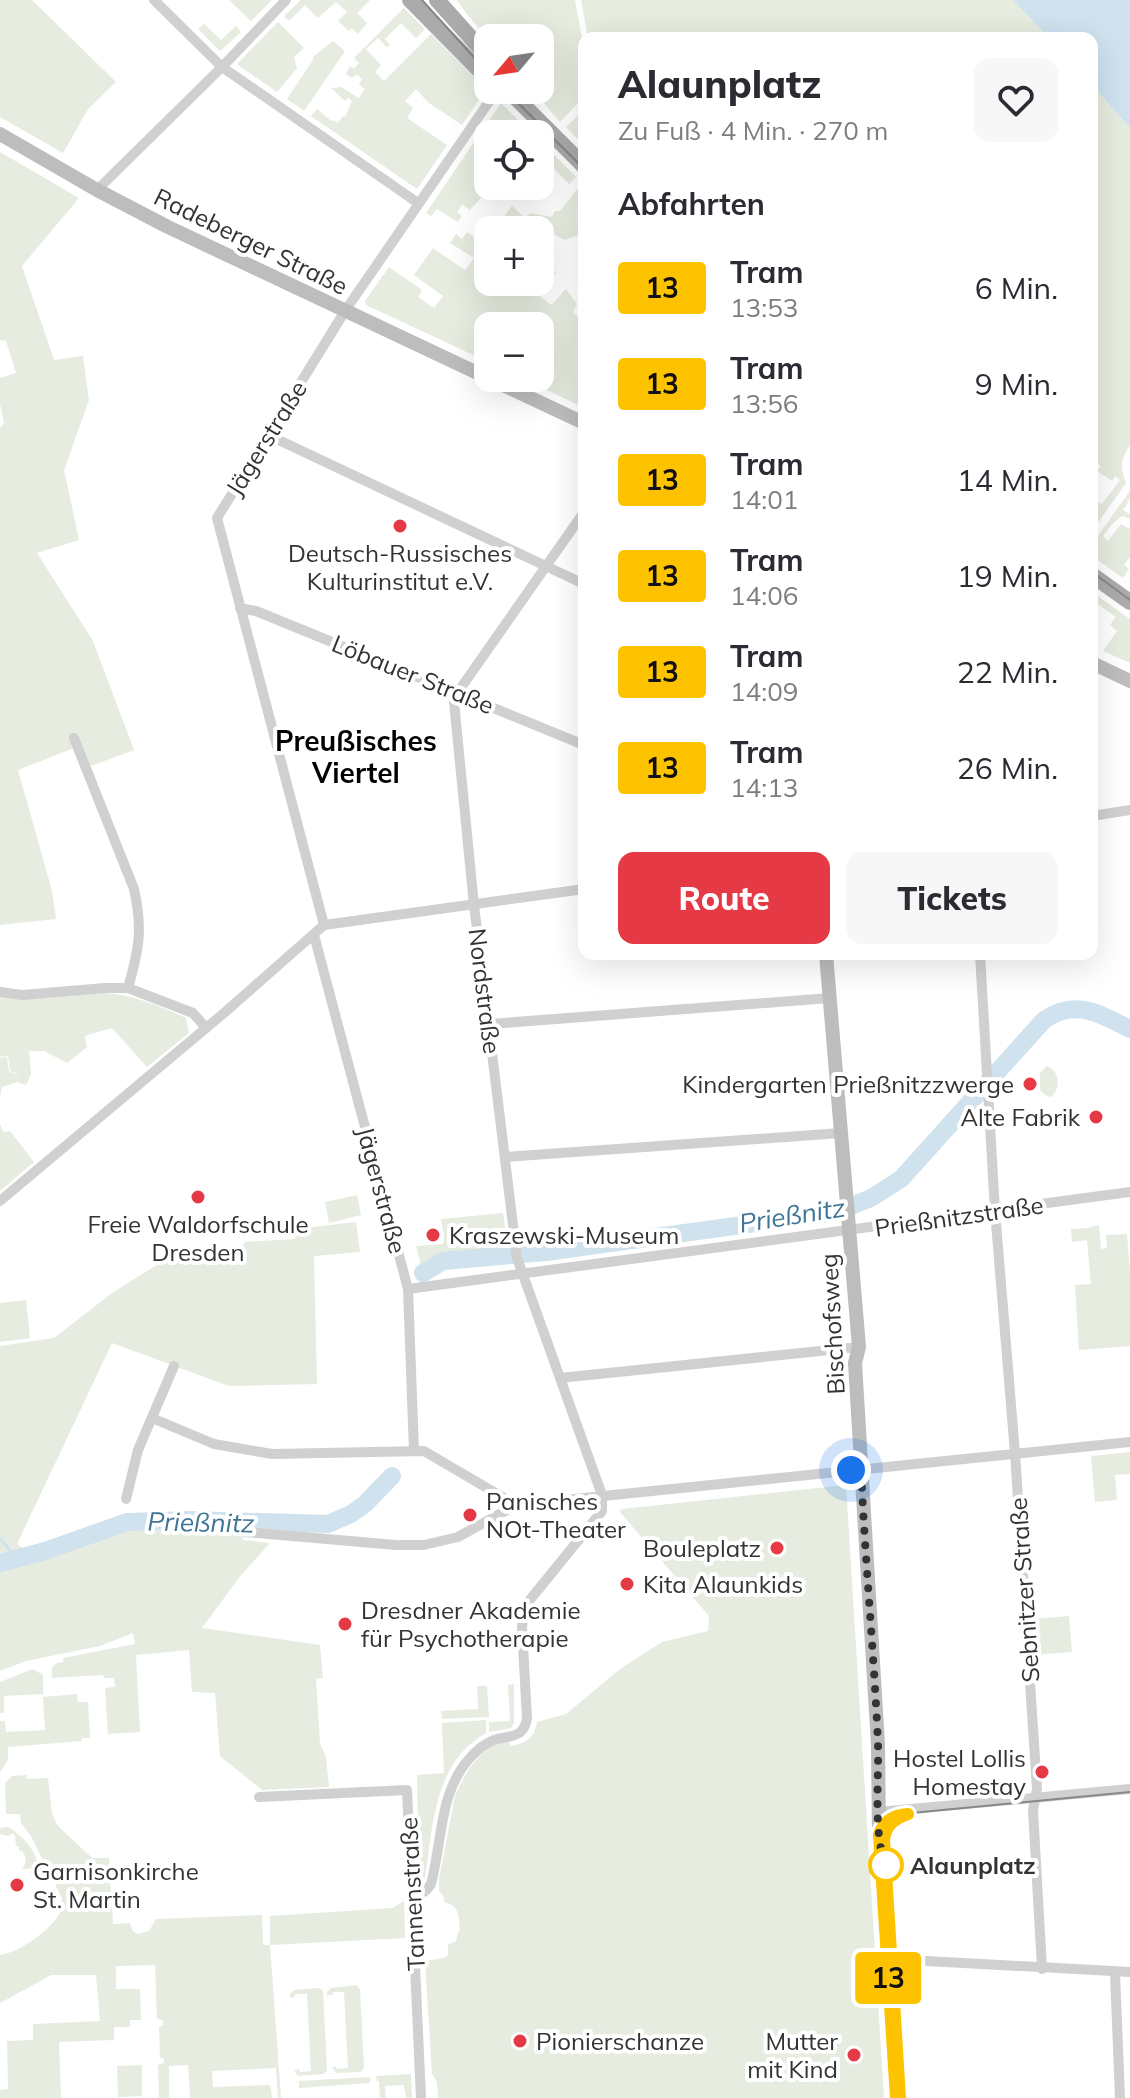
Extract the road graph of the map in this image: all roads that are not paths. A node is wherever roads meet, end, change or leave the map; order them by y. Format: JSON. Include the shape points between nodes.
{"nodes":[{"id":1,"x":154,"y":0,"type":"edge"},
{"id":2,"x":286,"y":0,"type":"edge"},
{"id":3,"x":410,"y":0,"type":"edge"},
{"id":4,"x":441,"y":3,"type":"edge"},
{"id":5,"x":474,"y":41,"type":"edge"},
{"id":6,"x":474,"y":65,"type":"edge"},
{"id":7,"x":222,"y":67,"type":"junction"},
{"id":8,"x":487,"y":104,"type":"edge"},
{"id":9,"x":522,"y":104,"type":"edge"},
{"id":10,"x":0,"y":134,"type":"edge"},
{"id":11,"x":578,"y":160,"type":"edge"},
{"id":12,"x":97,"y":190,"type":"junction"},
{"id":13,"x":418,"y":203,"type":"junction"},
{"id":14,"x":345,"y":311,"type":"junction"},
{"id":15,"x":474,"y":371,"type":"edge"},
{"id":16,"x":518,"y":392,"type":"edge"},
{"id":17,"x":578,"y":420,"type":"edge"},
{"id":18,"x":268,"y":435,"type":"junction"},
{"id":19,"x":578,"y":521,"type":"edge"},
{"id":20,"x":546,"y":566,"type":"junction"},
{"id":21,"x":1098,"y":579,"type":"edge"},
{"id":22,"x":578,"y":581,"type":"edge"},
{"id":23,"x":1130,"y":602,"type":"edge"},
{"id":24,"x":240,"y":608,"type":"junction"},
{"id":25,"x":1098,"y":666,"type":"edge"},
{"id":26,"x":1130,"y":681,"type":"edge"},
{"id":27,"x":458,"y":692,"type":"junction"},
{"id":28,"x":74,"y":738,"type":"dead end"},
{"id":29,"x":578,"y":742,"type":"edge"},
{"id":30,"x":1130,"y":810,"type":"edge"},
{"id":31,"x":1098,"y":815,"type":"edge"},
{"id":32,"x":578,"y":890,"type":"edge"},
{"id":33,"x":474,"y":905,"type":"junction"},
{"id":34,"x":324,"y":925,"type":"junction"},
{"id":35,"x":314,"y":935,"type":"junction"},
{"id":36,"x":827,"y":960,"type":"edge"},
{"id":37,"x":980,"y":960,"type":"edge"},
{"id":38,"x":128,"y":988,"type":"junction"},
{"id":39,"x":0,"y":992,"type":"edge"},
{"id":40,"x":830,"y":998,"type":"junction"},
{"id":41,"x":490,"y":1024,"type":"junction"},
{"id":42,"x":206,"y":1028,"type":"junction"},
{"id":43,"x":841,"y":1133,"type":"junction"},
{"id":44,"x":505,"y":1157,"type":"junction"},
{"id":45,"x":1130,"y":1192,"type":"edge"},
{"id":46,"x":0,"y":1201,"type":"edge"},
{"id":47,"x":995,"y":1211,"type":"junction"},
{"id":48,"x":850,"y":1231,"type":"junction"},
{"id":49,"x":522,"y":1273,"type":"junction"},
{"id":50,"x":408,"y":1289,"type":"junction"},
{"id":51,"x":859,"y":1347,"type":"junction"},
{"id":52,"x":174,"y":1366,"type":"dead end"},
{"id":53,"x":560,"y":1378,"type":"junction"},
{"id":54,"x":152,"y":1418,"type":"junction"},
{"id":55,"x":1130,"y":1442,"type":"edge"},
{"id":56,"x":414,"y":1451,"type":"junction"},
{"id":57,"x":1015,"y":1453,"type":"junction"},
{"id":58,"x":861,"y":1469,"type":"junction"},
{"id":59,"x":602,"y":1495,"type":"junction"},
{"id":60,"x":126,"y":1499,"type":"dead end"},
{"id":61,"x":516,"y":1505,"type":"junction"},
{"id":62,"x":245,"y":1532,"type":"dead end"},
{"id":63,"x":1130,"y":1789,"type":"edge"},
{"id":64,"x":259,"y":1797,"type":"dead end"},
{"id":65,"x":1036,"y":1798,"type":"junction"},
{"id":66,"x":878,"y":1812,"type":"junction"},
{"id":67,"x":412,"y":1896,"type":"junction"},
{"id":68,"x":889,"y":1959,"type":"junction"},
{"id":69,"x":1042,"y":1969,"type":"junction"},
{"id":70,"x":1115,"y":1972,"type":"junction"},
{"id":71,"x":1130,"y":1972,"type":"edge"},
{"id":72,"x":421,"y":2098,"type":"edge"},
{"id":73,"x":898,"y":2098,"type":"edge"},
{"id":74,"x":1120,"y":2098,"type":"edge"}],
"edges":[{"from":1,"to":7,"type":"street"},
{"from":2,"to":7,"type":"street"},
{"from":3,"to":6,"type":"main road"},
{"from":4,"to":5,"type":"main road"},
{"from":7,"to":12,"type":"street"},
{"from":7,"to":13,"type":"street"},
{"from":8,"to":13,"type":"street","name":"Jägerstraße"},
{"from":9,"to":11,"type":"main road"},
{"from":10,"to":12,"type":"street","name":"Radeberger Straße"},
{"from":12,"to":14,"type":"street","name":"Radeberger Straße"},
{"from":13,"to":14,"type":"street","name":"Jägerstraße"},
{"from":14,"to":15,"type":"street","name":"Radeberger Straße"},
{"from":14,"to":18,"type":"street","name":"Jägerstraße"},
{"from":16,"to":17,"type":"street","name":"Radeberger Straße"},
{"from":18,"to":20,"type":"street"},
{"from":18,"to":24,"type":"street","name":"Jägerstraße","via":[[217,518]]},
{"from":19,"to":20,"type":"street"},
{"from":20,"to":22,"type":"street"},
{"from":20,"to":27,"type":"street"},
{"from":21,"to":23,"type":"main road"},
{"from":24,"to":27,"type":"street","name":"Löbauer Straße"},
{"from":24,"to":34,"type":"street","name":"Jägerstraße"},
{"from":25,"to":26,"type":"street"},
{"from":27,"to":29,"type":"street","name":"Löbauer Straße"},
{"from":27,"to":33,"type":"street","name":"Nordstraße","via":[[454,702]]},
{"from":28,"to":38,"type":"street","via":[[139,910],[138,952]]},
{"from":30,"to":31,"type":"street"},
{"from":32,"to":33,"type":"street"},
{"from":33,"to":34,"type":"street"},
{"from":33,"to":41,"type":"street","name":"Nordstraße"},
{"from":34,"to":35,"type":"street"},
{"from":35,"to":42,"type":"street"},
{"from":35,"to":50,"type":"street","name":"Jägerstraße"},
{"from":36,"to":40,"type":"street","name":"Bischofsweg"},
{"from":37,"to":47,"type":"street","name":"Sebnitzer Straße"},
{"from":38,"to":39,"type":"street"},
{"from":38,"to":42,"type":"street","via":[[193,1013]]},
{"from":40,"to":41,"type":"street"},
{"from":40,"to":43,"type":"street","name":"Bischofsweg"},
{"from":41,"to":44,"type":"street","name":"Nordstraße"},
{"from":42,"to":46,"type":"street"},
{"from":43,"to":44,"type":"street"},
{"from":43,"to":48,"type":"street","name":"Bischofsweg"},
{"from":44,"to":49,"type":"street","name":"Nordstraße"},
{"from":45,"to":47,"type":"street","name":"Prießnitzstraße"},
{"from":47,"to":48,"type":"street","name":"Prießnitzstraße"},
{"from":47,"to":57,"type":"street","name":"Sebnitzer Straße"},
{"from":48,"to":49,"type":"street","name":"Prießnitzstraße"},
{"from":48,"to":51,"type":"street","name":"Bischofsweg"},
{"from":49,"to":50,"type":"street","name":"Prießnitzstraße"},
{"from":49,"to":53,"type":"street","name":"Nordstraße"},
{"from":50,"to":56,"type":"street","name":"Jägerstraße"},
{"from":51,"to":53,"type":"street"},
{"from":51,"to":58,"type":"street","name":"Bischofsweg","via":[[855,1363]]},
{"from":52,"to":54,"type":"street"},
{"from":53,"to":59,"type":"street","name":"Nordstraße"},
{"from":54,"to":56,"type":"street","via":[[214,1444],[272,1454]]},
{"from":54,"to":60,"type":"street"},
{"from":55,"to":57,"type":"street"},
{"from":56,"to":61,"type":"street","via":[[424,1451]]},
{"from":57,"to":58,"type":"street"},
{"from":57,"to":65,"type":"street","name":"Sebnitzer Straße"},
{"from":58,"to":59,"type":"street"},
{"from":58,"to":66,"type":"street","name":"Bischofsweg"},
{"from":59,"to":61,"type":"street"},
{"from":59,"to":67,"type":"street","via":[[602,1511],[524,1614],[524,1729],[478,1749],[459,1771],[449,1792],[431,1884]]},
{"from":61,"to":62,"type":"street","via":[[458,1537],[424,1545]]},
{"from":63,"to":65,"type":"street"},
{"from":64,"to":67,"type":"street","name":"Tannenstraße","via":[[407,1790]]},
{"from":65,"to":66,"type":"street"},
{"from":65,"to":69,"type":"street","name":"Sebnitzer Straße"},
{"from":66,"to":68,"type":"street"},
{"from":67,"to":72,"type":"street","name":"Tannenstraße"},
{"from":68,"to":69,"type":"street"},
{"from":68,"to":73,"type":"street"},
{"from":69,"to":70,"type":"street"},
{"from":70,"to":71,"type":"street"},
{"from":70,"to":74,"type":"street"}]}
